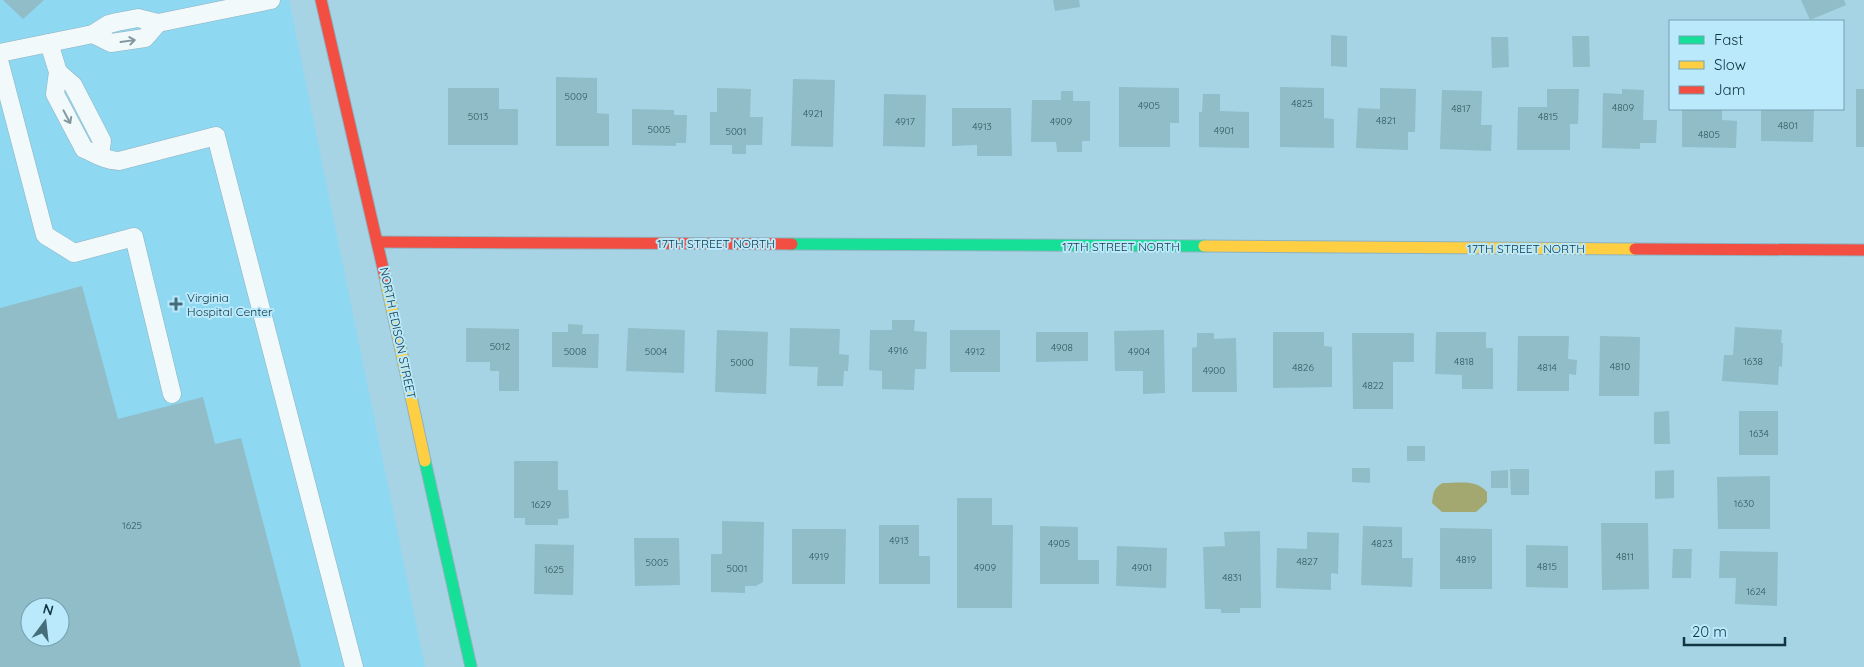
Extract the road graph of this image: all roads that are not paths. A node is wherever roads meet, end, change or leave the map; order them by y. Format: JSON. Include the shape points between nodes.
{"nodes":[{"id":1,"x":272,"y":0,"type":"edge"},
{"id":2,"x":321,"y":0,"type":"edge"},
{"id":3,"x":49,"y":43,"type":"junction"},
{"id":4,"x":0,"y":53,"type":"edge"},
{"id":5,"x":0,"y":64,"type":"edge"},
{"id":6,"x":377,"y":242,"type":"junction"},
{"id":7,"x":1864,"y":250,"type":"edge"},
{"id":8,"x":172,"y":394,"type":"dead end"},
{"id":9,"x":354,"y":667,"type":"edge"},
{"id":10,"x":472,"y":667,"type":"edge"}],
"edges":[{"from":1,"to":3,"type":"lane","via":[[158,23],[145,38],[111,43],[93,34]]},
{"from":2,"to":6,"type":"street","name":"NORTH EDISON STREET"},
{"from":3,"to":4,"type":"lane"},
{"from":3,"to":9,"type":"lane","via":[[58,72],[55,94],[84,149],[108,161],[119,161],[216,136]]},
{"from":5,"to":8,"type":"lane","via":[[46,235],[74,253],[134,237]]},
{"from":6,"to":7,"type":"street","name":"17TH STREET NORTH"},
{"from":6,"to":10,"type":"street","name":"NORTH EDISON STREET"}]}
